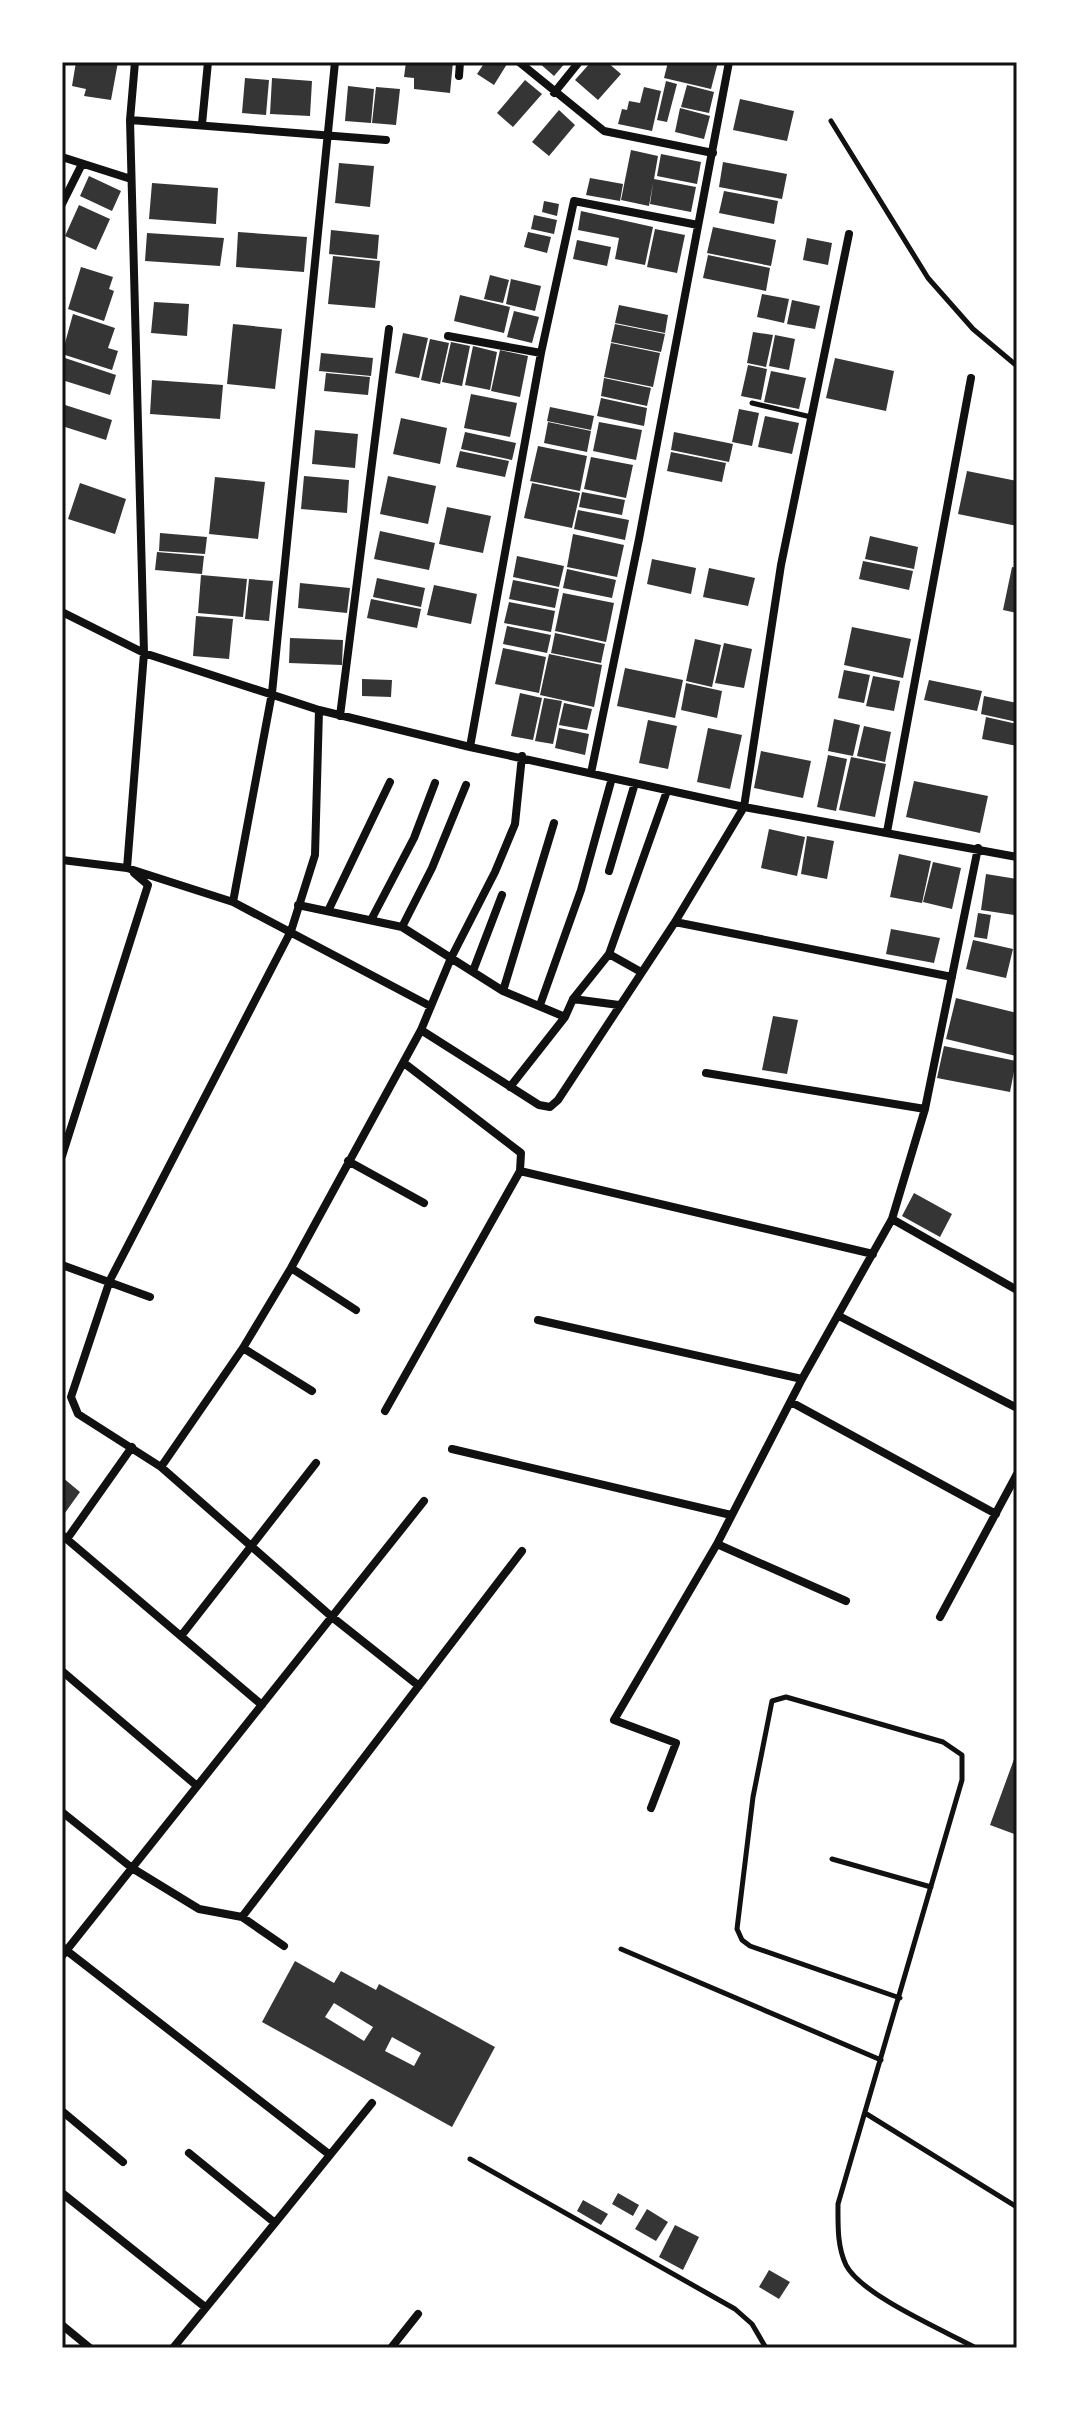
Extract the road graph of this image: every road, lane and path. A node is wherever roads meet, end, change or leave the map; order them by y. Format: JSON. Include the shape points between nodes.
{"nodes":[{"id":1,"x":135,"y":62,"type":"edge"},
{"id":2,"x":208,"y":62,"type":"edge"},
{"id":3,"x":335,"y":62,"type":"edge"},
{"id":4,"x":460,"y":62,"type":"edge"},
{"id":5,"x":519,"y":62,"type":"edge"},
{"id":6,"x":579,"y":62,"type":"edge"},
{"id":7,"x":729,"y":62,"type":"edge"},
{"id":8,"x":459,"y":76,"type":"dead end"},
{"id":9,"x":554,"y":93,"type":"junction"},
{"id":10,"x":130,"y":120,"type":"junction"},
{"id":11,"x":831,"y":121,"type":"dead end"},
{"id":12,"x":202,"y":124,"type":"junction"},
{"id":13,"x":327,"y":136,"type":"junction"},
{"id":14,"x":386,"y":140,"type":"dead end"},
{"id":15,"x":713,"y":153,"type":"junction"},
{"id":16,"x":62,"y":157,"type":"edge"},
{"id":17,"x":82,"y":164,"type":"junction"},
{"id":18,"x":131,"y":179,"type":"junction"},
{"id":19,"x":62,"y":204,"type":"edge"},
{"id":20,"x":698,"y":225,"type":"junction"},
{"id":21,"x":849,"y":234,"type":"dead end"},
{"id":22,"x":389,"y":329,"type":"dead end"},
{"id":23,"x":448,"y":336,"type":"dead end"},
{"id":24,"x":541,"y":353,"type":"junction"},
{"id":25,"x":1017,"y":366,"type":"edge"},
{"id":26,"x":971,"y":378,"type":"dead end"},
{"id":27,"x":752,"y":403,"type":"dead end"},
{"id":28,"x":811,"y":417,"type":"junction"},
{"id":29,"x":62,"y":612,"type":"edge"},
{"id":30,"x":144,"y":653,"type":"junction"},
{"id":31,"x":272,"y":693,"type":"junction"},
{"id":32,"x":319,"y":710,"type":"junction"},
{"id":33,"x":340,"y":716,"type":"junction"},
{"id":34,"x":470,"y":747,"type":"junction"},
{"id":35,"x":522,"y":756,"type":"junction"},
{"id":36,"x":591,"y":773,"type":"junction"},
{"id":37,"x":612,"y":778,"type":"junction"},
{"id":38,"x":390,"y":782,"type":"dead end"},
{"id":39,"x":435,"y":783,"type":"dead end"},
{"id":40,"x":635,"y":783,"type":"junction"},
{"id":41,"x":466,"y":785,"type":"dead end"},
{"id":42,"x":667,"y":791,"type":"junction"},
{"id":43,"x":744,"y":807,"type":"junction"},
{"id":44,"x":554,"y":823,"type":"dead end"},
{"id":45,"x":887,"y":832,"type":"junction"},
{"id":46,"x":978,"y":848,"type":"junction"},
{"id":47,"x":1017,"y":857,"type":"edge"},
{"id":48,"x":62,"y":860,"type":"edge"},
{"id":49,"x":127,"y":868,"type":"junction"},
{"id":50,"x":609,"y":871,"type":"dead end"},
{"id":51,"x":502,"y":895,"type":"dead end"},
{"id":52,"x":233,"y":902,"type":"junction"},
{"id":53,"x":298,"y":905,"type":"junction"},
{"id":54,"x":328,"y":911,"type":"junction"},
{"id":55,"x":371,"y":920,"type":"junction"},
{"id":56,"x":675,"y":922,"type":"junction"},
{"id":57,"x":402,"y":927,"type":"junction"},
{"id":58,"x":291,"y":931,"type":"junction"},
{"id":59,"x":609,"y":954,"type":"junction"},
{"id":60,"x":451,"y":958,"type":"junction"},
{"id":61,"x":473,"y":971,"type":"junction"},
{"id":62,"x":641,"y":972,"type":"junction"},
{"id":63,"x":952,"y":977,"type":"junction"},
{"id":64,"x":503,"y":991,"type":"junction"},
{"id":65,"x":573,"y":999,"type":"junction"},
{"id":66,"x":540,"y":1005,"type":"junction"},
{"id":67,"x":619,"y":1005,"type":"junction"},
{"id":68,"x":430,"y":1006,"type":"junction"},
{"id":69,"x":565,"y":1017,"type":"junction"},
{"id":70,"x":421,"y":1030,"type":"junction"},
{"id":71,"x":404,"y":1063,"type":"junction"},
{"id":72,"x":706,"y":1073,"type":"dead end"},
{"id":73,"x":510,"y":1087,"type":"junction"},
{"id":74,"x":925,"y":1109,"type":"junction"},
{"id":75,"x":62,"y":1156,"type":"edge"},
{"id":76,"x":348,"y":1161,"type":"junction"},
{"id":77,"x":520,"y":1171,"type":"junction"},
{"id":78,"x":424,"y":1203,"type":"dead end"},
{"id":79,"x":892,"y":1219,"type":"junction"},
{"id":80,"x":873,"y":1254,"type":"junction"},
{"id":81,"x":62,"y":1265,"type":"edge"},
{"id":82,"x":291,"y":1268,"type":"junction"},
{"id":83,"x":110,"y":1280,"type":"junction"},
{"id":84,"x":1017,"y":1290,"type":"edge"},
{"id":85,"x":150,"y":1297,"type":"dead end"},
{"id":86,"x":356,"y":1310,"type":"dead end"},
{"id":87,"x":839,"y":1316,"type":"junction"},
{"id":88,"x":538,"y":1320,"type":"dead end"},
{"id":89,"x":243,"y":1348,"type":"junction"},
{"id":90,"x":802,"y":1379,"type":"junction"},
{"id":91,"x":312,"y":1391,"type":"dead end"},
{"id":92,"x":791,"y":1402,"type":"junction"},
{"id":93,"x":1017,"y":1408,"type":"edge"},
{"id":94,"x":385,"y":1411,"type":"dead end"},
{"id":95,"x":132,"y":1447,"type":"junction"},
{"id":96,"x":452,"y":1449,"type":"dead end"},
{"id":97,"x":316,"y":1463,"type":"dead end"},
{"id":98,"x":161,"y":1467,"type":"junction"},
{"id":99,"x":1017,"y":1474,"type":"edge"},
{"id":100,"x":424,"y":1501,"type":"dead end"},
{"id":101,"x":996,"y":1514,"type":"junction"},
{"id":102,"x":731,"y":1515,"type":"junction"},
{"id":103,"x":64,"y":1537,"type":"edge"},
{"id":104,"x":717,"y":1544,"type":"junction"},
{"id":105,"x":250,"y":1546,"type":"junction"},
{"id":106,"x":522,"y":1551,"type":"dead end"},
{"id":107,"x":846,"y":1601,"type":"dead end"},
{"id":108,"x":332,"y":1617,"type":"junction"},
{"id":109,"x":940,"y":1617,"type":"dead end"},
{"id":110,"x":181,"y":1636,"type":"junction"},
{"id":111,"x":62,"y":1671,"type":"edge"},
{"id":112,"x":419,"y":1686,"type":"junction"},
{"id":113,"x":262,"y":1705,"type":"junction"},
{"id":114,"x":197,"y":1786,"type":"junction"},
{"id":115,"x":651,"y":1808,"type":"dead end"},
{"id":116,"x":62,"y":1812,"type":"edge"},
{"id":117,"x":832,"y":1859,"type":"dead end"},
{"id":118,"x":132,"y":1868,"type":"junction"},
{"id":119,"x":932,"y":1887,"type":"junction"},
{"id":120,"x":242,"y":1917,"type":"junction"},
{"id":121,"x":284,"y":1946,"type":"dead end"},
{"id":122,"x":621,"y":1949,"type":"dead end"},
{"id":123,"x":63,"y":1951,"type":"edge"},
{"id":124,"x":900,"y":1998,"type":"junction"},
{"id":125,"x":881,"y":2060,"type":"junction"},
{"id":126,"x":372,"y":2103,"type":"dead end"},
{"id":127,"x":865,"y":2113,"type":"junction"},
{"id":128,"x":63,"y":2114,"type":"edge"},
{"id":129,"x":189,"y":2153,"type":"dead end"},
{"id":130,"x":330,"y":2155,"type":"junction"},
{"id":131,"x":470,"y":2159,"type":"dead end"},
{"id":132,"x":123,"y":2162,"type":"dead end"},
{"id":133,"x":62,"y":2193,"type":"edge"},
{"id":134,"x":1017,"y":2207,"type":"edge"},
{"id":135,"x":275,"y":2223,"type":"junction"},
{"id":136,"x":205,"y":2307,"type":"junction"},
{"id":137,"x":418,"y":2314,"type":"dead end"},
{"id":138,"x":62,"y":2325,"type":"edge"},
{"id":139,"x":90,"y":2348,"type":"edge"},
{"id":140,"x":173,"y":2348,"type":"edge"},
{"id":141,"x":391,"y":2348,"type":"edge"},
{"id":142,"x":766,"y":2348,"type":"edge"},
{"id":143,"x":976,"y":2348,"type":"edge"}],
"edges":[{"from":1,"to":10,"type":"street"},
{"from":2,"to":12,"type":"street"},
{"from":3,"to":13,"type":"street"},
{"from":4,"to":8,"type":"street"},
{"from":5,"to":9,"type":"street"},
{"from":6,"to":9,"type":"street"},
{"from":7,"to":15,"type":"street"},
{"from":9,"to":15,"type":"street","via":[[604,131]]},
{"from":10,"to":12,"type":"street"},
{"from":10,"to":18,"type":"street"},
{"from":11,"to":25,"type":"lane","via":[[928,278],[973,329]]},
{"from":12,"to":13,"type":"street"},
{"from":13,"to":14,"type":"street"},
{"from":13,"to":31,"type":"street"},
{"from":15,"to":20,"type":"street"},
{"from":16,"to":17,"type":"street"},
{"from":17,"to":18,"type":"street"},
{"from":17,"to":19,"type":"street"},
{"from":18,"to":30,"type":"street"},
{"from":20,"to":24,"type":"street","via":[[574,201]]},
{"from":20,"to":36,"type":"street"},
{"from":21,"to":28,"type":"street"},
{"from":22,"to":33,"type":"street"},
{"from":23,"to":24,"type":"street"},
{"from":24,"to":34,"type":"street"},
{"from":26,"to":45,"type":"street"},
{"from":27,"to":28,"type":"lane"},
{"from":28,"to":43,"type":"street","via":[[781,565]]},
{"from":29,"to":30,"type":"street"},
{"from":30,"to":31,"type":"street"},
{"from":30,"to":49,"type":"street"},
{"from":31,"to":32,"type":"street"},
{"from":31,"to":52,"type":"street"},
{"from":32,"to":33,"type":"street"},
{"from":32,"to":53,"type":"street","via":[[315,855]]},
{"from":33,"to":34,"type":"street"},
{"from":34,"to":35,"type":"street"},
{"from":35,"to":36,"type":"street"},
{"from":35,"to":60,"type":"street","via":[[515,824]]},
{"from":36,"to":37,"type":"street"},
{"from":37,"to":40,"type":"street"},
{"from":37,"to":66,"type":"street","via":[[581,890]]},
{"from":38,"to":54,"type":"street"},
{"from":39,"to":55,"type":"street","via":[[414,838]]},
{"from":40,"to":42,"type":"street"},
{"from":40,"to":50,"type":"street"},
{"from":41,"to":57,"type":"street"},
{"from":42,"to":43,"type":"street"},
{"from":42,"to":59,"type":"street"},
{"from":43,"to":45,"type":"street"},
{"from":43,"to":56,"type":"street"},
{"from":44,"to":64,"type":"street"},
{"from":45,"to":46,"type":"street"},
{"from":46,"to":47,"type":"street"},
{"from":46,"to":63,"type":"street"},
{"from":48,"to":49,"type":"street"},
{"from":49,"to":52,"type":"street"},
{"from":49,"to":75,"type":"street","via":[[148,885]]},
{"from":51,"to":61,"type":"street"},
{"from":52,"to":58,"type":"street"},
{"from":53,"to":54,"type":"street"},
{"from":53,"to":58,"type":"street"},
{"from":54,"to":55,"type":"street"},
{"from":55,"to":57,"type":"street"},
{"from":56,"to":62,"type":"street"},
{"from":56,"to":63,"type":"street"},
{"from":57,"to":60,"type":"street"},
{"from":58,"to":68,"type":"street"},
{"from":58,"to":83,"type":"street"},
{"from":59,"to":62,"type":"street"},
{"from":59,"to":65,"type":"street"},
{"from":60,"to":61,"type":"street"},
{"from":60,"to":68,"type":"street"},
{"from":61,"to":64,"type":"street"},
{"from":62,"to":67,"type":"street"},
{"from":63,"to":74,"type":"street"},
{"from":64,"to":66,"type":"street"},
{"from":65,"to":67,"type":"street"},
{"from":65,"to":69,"type":"street"},
{"from":66,"to":69,"type":"street"},
{"from":67,"to":73,"type":"street","via":[[550,1107]]},
{"from":68,"to":70,"type":"street"},
{"from":69,"to":73,"type":"street"},
{"from":70,"to":71,"type":"street"},
{"from":70,"to":73,"type":"street"},
{"from":71,"to":76,"type":"street"},
{"from":71,"to":77,"type":"street","via":[[521,1153]]},
{"from":72,"to":74,"type":"street"},
{"from":74,"to":79,"type":"street"},
{"from":76,"to":78,"type":"street"},
{"from":76,"to":82,"type":"street"},
{"from":77,"to":80,"type":"street"},
{"from":77,"to":94,"type":"street"},
{"from":79,"to":80,"type":"street"},
{"from":79,"to":84,"type":"street"},
{"from":80,"to":87,"type":"street"},
{"from":81,"to":83,"type":"street"},
{"from":82,"to":86,"type":"street"},
{"from":82,"to":89,"type":"street"},
{"from":83,"to":85,"type":"street"},
{"from":83,"to":95,"type":"street","via":[[71,1397],[78,1414]]},
{"from":87,"to":90,"type":"street"},
{"from":87,"to":93,"type":"street"},
{"from":88,"to":90,"type":"street"},
{"from":89,"to":91,"type":"street"},
{"from":89,"to":98,"type":"street"},
{"from":90,"to":92,"type":"street"},
{"from":92,"to":101,"type":"street"},
{"from":92,"to":102,"type":"street"},
{"from":95,"to":98,"type":"street"},
{"from":95,"to":103,"type":"street"},
{"from":96,"to":102,"type":"street"},
{"from":97,"to":105,"type":"street"},
{"from":98,"to":105,"type":"street"},
{"from":99,"to":101,"type":"street"},
{"from":100,"to":108,"type":"street"},
{"from":101,"to":109,"type":"street"},
{"from":102,"to":104,"type":"street"},
{"from":103,"to":110,"type":"street"},
{"from":104,"to":107,"type":"street"},
{"from":104,"to":115,"type":"street","via":[[614,1720],[676,1743]]},
{"from":105,"to":108,"type":"street"},
{"from":105,"to":110,"type":"street"},
{"from":106,"to":112,"type":"street"},
{"from":108,"to":112,"type":"street"},
{"from":108,"to":113,"type":"street"},
{"from":110,"to":113,"type":"street"},
{"from":111,"to":114,"type":"street"},
{"from":112,"to":120,"type":"street"},
{"from":113,"to":114,"type":"street"},
{"from":114,"to":118,"type":"street"},
{"from":116,"to":118,"type":"street"},
{"from":117,"to":119,"type":"lane"},
{"from":118,"to":120,"type":"street","via":[[199,1909]]},
{"from":118,"to":123,"type":"street"},
{"from":119,"to":124,"type":"lane"},
{"from":119,"to":124,"type":"lane","via":[[962,1780],[962,1755],[943,1742],[786,1697],[772,1701],[753,1797],[737,1929],[750,1946]]},
{"from":120,"to":121,"type":"street"},
{"from":122,"to":125,"type":"lane"},
{"from":123,"to":130,"type":"street"},
{"from":124,"to":125,"type":"lane"},
{"from":125,"to":127,"type":"lane"},
{"from":126,"to":130,"type":"street"},
{"from":127,"to":134,"type":"lane"},
{"from":127,"to":143,"type":"lane","via":[[838,2204],[838,2239],[847,2267],[871,2292]]},
{"from":128,"to":132,"type":"street"},
{"from":129,"to":135,"type":"street"},
{"from":130,"to":135,"type":"street"},
{"from":131,"to":142,"type":"lane","via":[[735,2309]]},
{"from":133,"to":136,"type":"street"},
{"from":135,"to":136,"type":"street"},
{"from":136,"to":140,"type":"street"},
{"from":137,"to":141,"type":"street"},
{"from":138,"to":139,"type":"street"}]}
